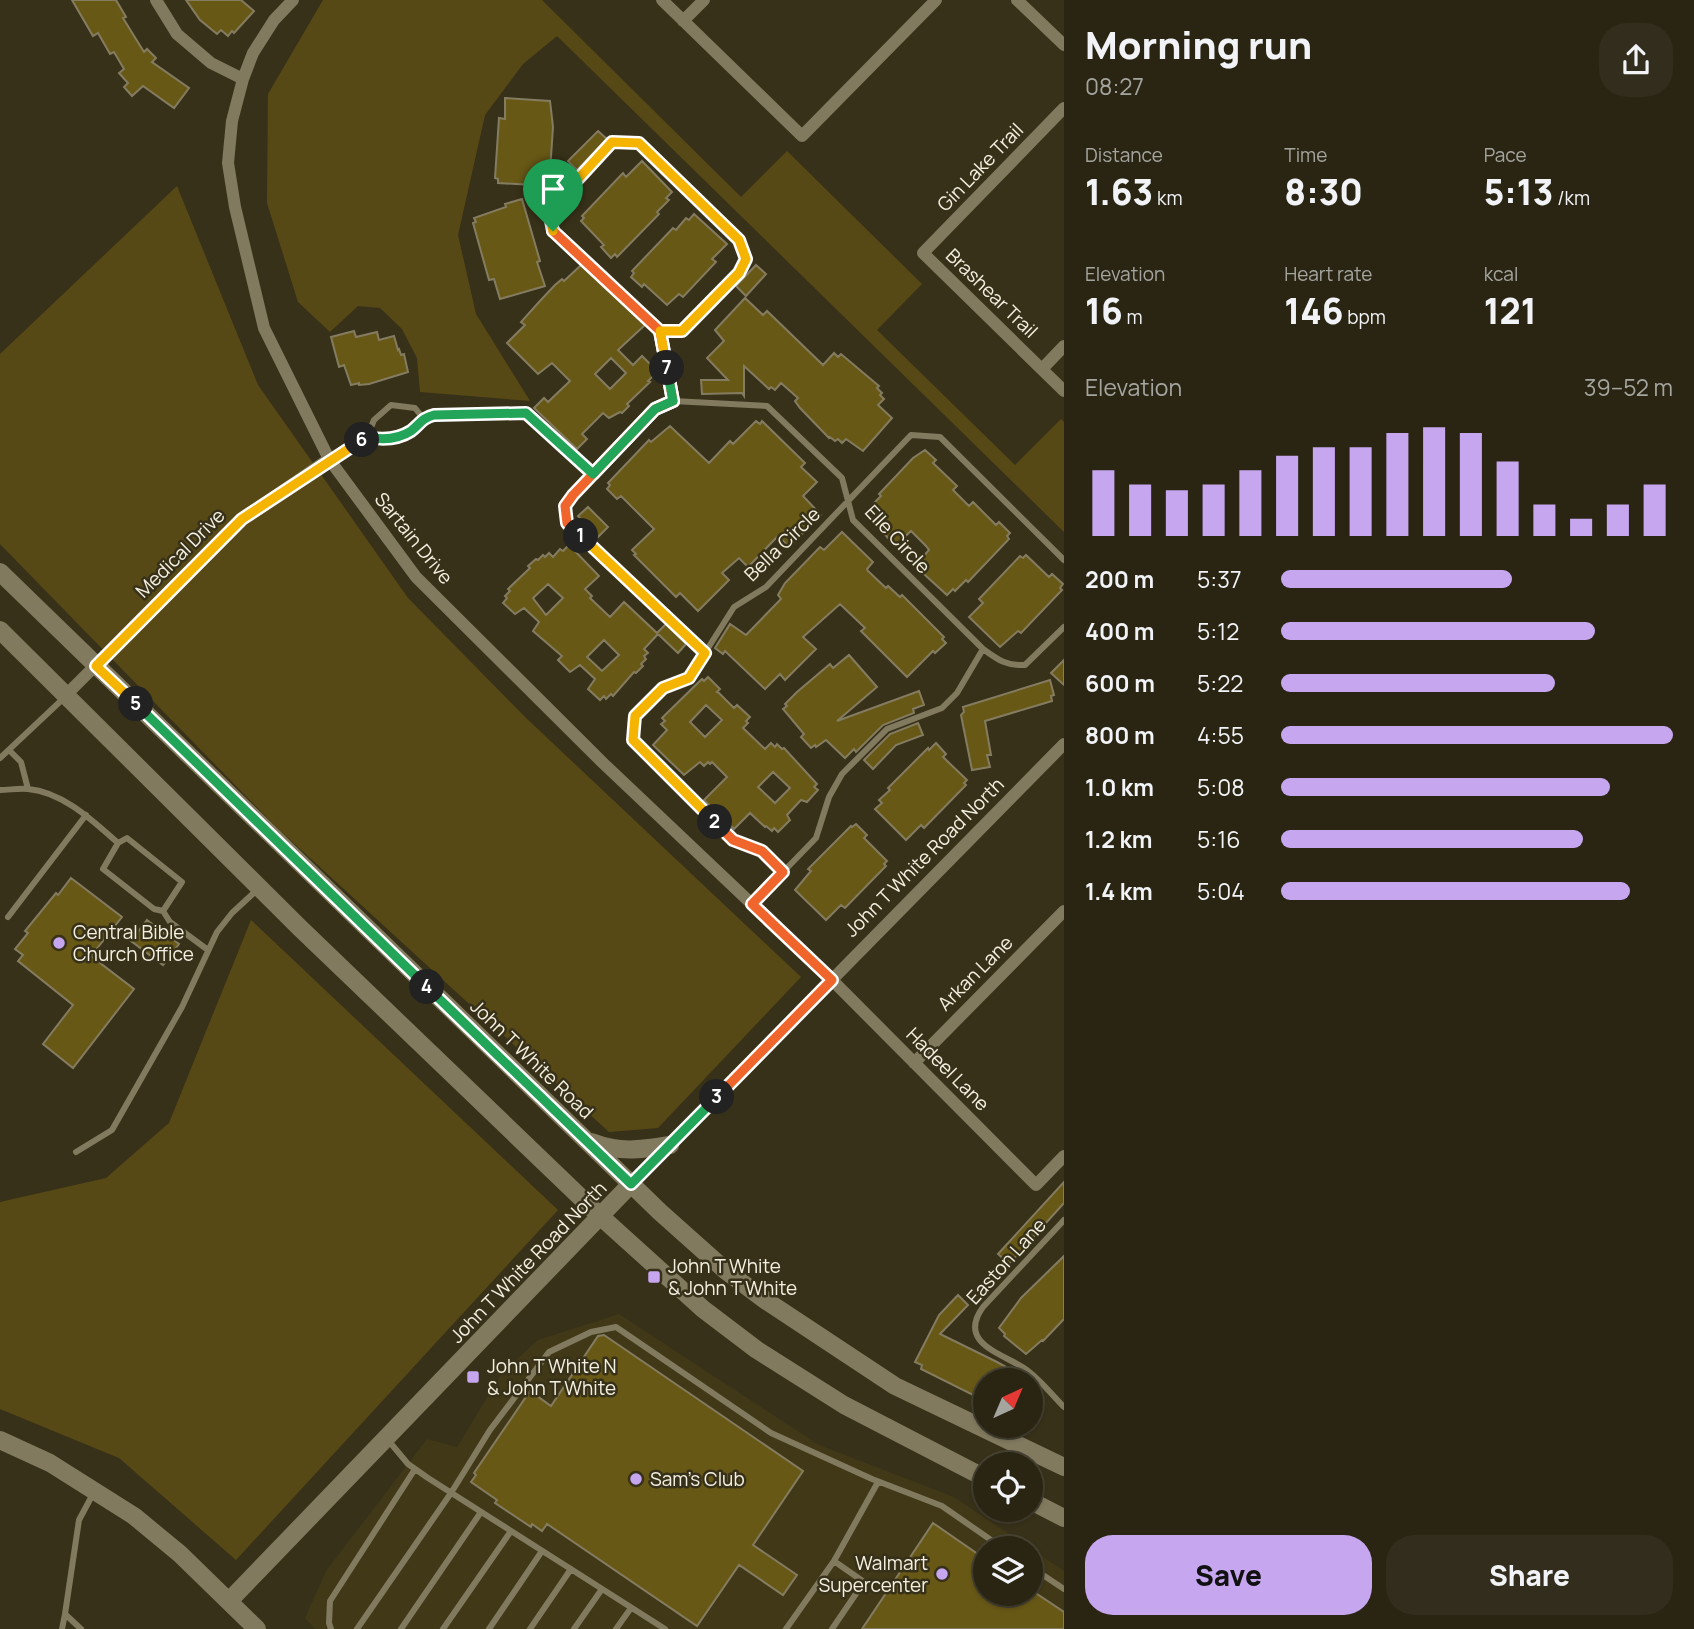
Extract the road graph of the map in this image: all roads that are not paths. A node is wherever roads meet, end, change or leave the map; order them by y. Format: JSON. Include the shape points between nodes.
{"nodes":[{"id":1,"x":156,"y":0,"type":"edge"},
{"id":2,"x":293,"y":0,"type":"edge"},
{"id":3,"x":662,"y":0,"type":"edge"},
{"id":4,"x":704,"y":0,"type":"edge"},
{"id":5,"x":936,"y":0,"type":"edge"},
{"id":6,"x":1017,"y":0,"type":"edge"},
{"id":7,"x":683,"y":21,"type":"junction"},
{"id":8,"x":1064,"y":45,"type":"edge"},
{"id":9,"x":243,"y":79,"type":"junction"},
{"id":10,"x":1064,"y":108,"type":"edge"},
{"id":11,"x":923,"y":253,"type":"joint"},
{"id":12,"x":660,"y":331,"type":"junction"},
{"id":13,"x":1064,"y":346,"type":"edge"},
{"id":14,"x":1042,"y":369,"type":"junction"},
{"id":15,"x":1064,"y":391,"type":"edge"},
{"id":16,"x":673,"y":401,"type":"junction"},
{"id":17,"x":423,"y":418,"type":"junction"},
{"id":18,"x":367,"y":437,"type":"junction"},
{"id":19,"x":329,"y":459,"type":"junction"},
{"id":20,"x":593,"y":474,"type":"junction"},
{"id":21,"x":849,"y":500,"type":"junction"},
{"id":22,"x":1064,"y":560,"type":"edge"},
{"id":23,"x":0,"y":572,"type":"edge"},
{"id":24,"x":1064,"y":627,"type":"edge"},
{"id":25,"x":0,"y":629,"type":"edge"},
{"id":26,"x":984,"y":649,"type":"junction"},
{"id":27,"x":705,"y":653,"type":"junction"},
{"id":28,"x":96,"y":666,"type":"junction"},
{"id":29,"x":66,"y":695,"type":"junction"},
{"id":30,"x":1064,"y":744,"type":"edge"},
{"id":31,"x":10,"y":751,"type":"junction"},
{"id":32,"x":0,"y":758,"type":"edge"},
{"id":33,"x":28,"y":789,"type":"junction"},
{"id":34,"x":0,"y":790,"type":"edge"},
{"id":35,"x":86,"y":815,"type":"junction"},
{"id":36,"x":118,"y":843,"type":"junction"},
{"id":37,"x":783,"y":872,"type":"junction"},
{"id":38,"x":260,"y":888,"type":"junction"},
{"id":39,"x":752,"y":904,"type":"junction"},
{"id":40,"x":163,"y":911,"type":"junction"},
{"id":41,"x":1064,"y":911,"type":"edge"},
{"id":42,"x":8,"y":917,"type":"dead end"},
{"id":43,"x":208,"y":950,"type":"junction"},
{"id":44,"x":832,"y":980,"type":"junction"},
{"id":45,"x":914,"y":1063,"type":"junction"},
{"id":46,"x":585,"y":1140,"type":"junction"},
{"id":47,"x":670,"y":1145,"type":"junction"},
{"id":48,"x":76,"y":1152,"type":"dead end"},
{"id":49,"x":1064,"y":1156,"type":"edge"},
{"id":50,"x":631,"y":1184,"type":"junction"},
{"id":51,"x":600,"y":1216,"type":"junction"},
{"id":52,"x":1064,"y":1220,"type":"edge"},
{"id":53,"x":1064,"y":1408,"type":"edge"},
{"id":54,"x":387,"y":1439,"type":"junction"},
{"id":55,"x":0,"y":1440,"type":"edge"},
{"id":56,"x":1064,"y":1467,"type":"edge"},
{"id":57,"x":415,"y":1469,"type":"junction"},
{"id":58,"x":973,"y":1472,"type":"edge"},
{"id":59,"x":878,"y":1482,"type":"junction"},
{"id":60,"x":94,"y":1491,"type":"junction"},
{"id":61,"x":451,"y":1493,"type":"junction"},
{"id":62,"x":1043,"y":1507,"type":"edge"},
{"id":63,"x":481,"y":1512,"type":"junction"},
{"id":64,"x":1064,"y":1518,"type":"edge"},
{"id":65,"x":511,"y":1531,"type":"junction"},
{"id":66,"x":985,"y":1536,"type":"edge"},
{"id":67,"x":542,"y":1551,"type":"junction"},
{"id":68,"x":834,"y":1561,"type":"junction"},
{"id":69,"x":570,"y":1569,"type":"junction"},
{"id":70,"x":1043,"y":1575,"type":"edge"},
{"id":71,"x":602,"y":1589,"type":"junction"},
{"id":72,"x":1064,"y":1589,"type":"edge"},
{"id":73,"x":229,"y":1601,"type":"junction"},
{"id":74,"x":631,"y":1608,"type":"junction"},
{"id":75,"x":65,"y":1614,"type":"junction"},
{"id":76,"x":661,"y":1628,"type":"edge"},
{"id":77,"x":62,"y":1629,"type":"edge"},
{"id":78,"x":81,"y":1629,"type":"edge"},
{"id":79,"x":257,"y":1629,"type":"edge"},
{"id":80,"x":331,"y":1629,"type":"edge"},
{"id":81,"x":357,"y":1629,"type":"edge"},
{"id":82,"x":401,"y":1629,"type":"edge"},
{"id":83,"x":443,"y":1629,"type":"edge"},
{"id":84,"x":489,"y":1629,"type":"edge"},
{"id":85,"x":530,"y":1629,"type":"edge"},
{"id":86,"x":574,"y":1629,"type":"edge"},
{"id":87,"x":616,"y":1629,"type":"edge"},
{"id":88,"x":786,"y":1629,"type":"edge"},
{"id":89,"x":832,"y":1629,"type":"edge"}],
"edges":[{"from":1,"to":9,"type":"street","via":[[177,34],[211,63]]},
{"from":2,"to":9,"type":"street","name":"Sartain Drive","via":[[253,53]]},
{"from":3,"to":7,"type":"street"},
{"from":4,"to":7,"type":"street"},
{"from":5,"to":7,"type":"street","via":[[802,136]]},
{"from":6,"to":8,"type":"street"},
{"from":9,"to":19,"type":"street","name":"Sartain Drive","via":[[228,163],[235,208],[264,328]]},
{"from":10,"to":11,"type":"street","name":"Gin Lake Trail"},
{"from":11,"to":14,"type":"street","name":"Brashear Trail"},
{"from":12,"to":12,"type":"lane","via":[[682,331],[739,273],[746,259],[739,240],[639,143],[612,142],[554,205],[550,216],[553,231]]},
{"from":12,"to":16,"type":"lane"},
{"from":13,"to":14,"type":"street"},
{"from":14,"to":15,"type":"street","name":"Brashear Trail"},
{"from":16,"to":20,"type":"lane","via":[[655,409]]},
{"from":16,"to":21,"type":"lane","name":"Elle Circle","via":[[767,406],[842,478]]},
{"from":17,"to":18,"type":"lane","name":"Medical Drive","via":[[398,437]]},
{"from":17,"to":18,"type":"lane","via":[[415,408],[391,405],[374,420]]},
{"from":17,"to":20,"type":"lane","name":"Medical Drive","via":[[526,413]]},
{"from":18,"to":19,"type":"lane","name":"Medical Drive"},
{"from":19,"to":28,"type":"street","name":"Medical Drive","via":[[242,519]]},
{"from":19,"to":39,"type":"street","name":"Sartain Drive","via":[[416,577]]},
{"from":20,"to":27,"type":"lane","via":[[565,506],[567,523]]},
{"from":21,"to":22,"type":"lane","name":"Bella Circle","via":[[911,435],[940,437]]},
{"from":21,"to":26,"type":"lane","name":"Elle Circle","via":[[853,520]]},
{"from":21,"to":27,"type":"lane","name":"Bella Circle","via":[[766,587],[734,607]]},
{"from":23,"to":28,"type":"main road","name":"John T White Road"},
{"from":24,"to":26,"type":"lane","name":"Elle Circle","via":[[1025,665],[1000,663]]},
{"from":25,"to":29,"type":"main road"},
{"from":26,"to":37,"type":"lane","via":[[957,693],[942,708],[887,729],[842,774],[816,838]]},
{"from":27,"to":37,"type":"lane","name":"Bella Circle","via":[[689,678],[663,688],[635,716],[633,740],[733,840],[762,851]]},
{"from":28,"to":29,"type":"street","name":"Medical Drive"},
{"from":28,"to":46,"type":"main road","name":"John T White Road"},
{"from":29,"to":31,"type":"lane"},
{"from":29,"to":38,"type":"main road"},
{"from":30,"to":44,"type":"street","name":"John T White Road North"},
{"from":31,"to":32,"type":"lane"},
{"from":31,"to":33,"type":"lane","via":[[21,762]]},
{"from":33,"to":34,"type":"lane"},
{"from":33,"to":35,"type":"lane"},
{"from":35,"to":36,"type":"lane"},
{"from":35,"to":42,"type":"lane"},
{"from":36,"to":40,"type":"lane","via":[[103,869],[154,909]]},
{"from":36,"to":40,"type":"lane","via":[[127,838],[182,882]]},
{"from":37,"to":39,"type":"lane"},
{"from":38,"to":43,"type":"lane","via":[[232,913]]},
{"from":38,"to":51,"type":"main road"},
{"from":39,"to":44,"type":"street","name":"Sartain Drive"},
{"from":40,"to":43,"type":"lane","via":[[170,922]]},
{"from":41,"to":45,"type":"street","name":"Arkan Lane"},
{"from":43,"to":48,"type":"lane","via":[[182,1007],[112,1130]]},
{"from":44,"to":45,"type":"street","name":"Hadeel Lane"},
{"from":44,"to":47,"type":"street","name":"John T White Road North"},
{"from":45,"to":49,"type":"street","name":"Hadeel Lane","via":[[1036,1185]]},
{"from":46,"to":47,"type":"main road","via":[[630,1151]]},
{"from":46,"to":50,"type":"main road","name":"John T White Road"},
{"from":47,"to":50,"type":"street","name":"John T White Road North"},
{"from":50,"to":51,"type":"main road","name":"John T White Road North"},
{"from":50,"to":56,"type":"main road","name":"John T White Road","via":[[725,1270],[814,1334],[895,1386]]},
{"from":51,"to":54,"type":"main road","name":"John T White Road North"},
{"from":51,"to":58,"type":"main road","via":[[757,1350],[844,1405]]},
{"from":52,"to":53,"type":"lane","name":"Easton Lane","via":[[983,1307],[974,1325],[983,1343],[1026,1369]]},
{"from":54,"to":57,"type":"lane"},
{"from":54,"to":73,"type":"main road","name":"John T White Road North"},
{"from":55,"to":60,"type":"main road"},
{"from":57,"to":61,"type":"lane"},
{"from":57,"to":80,"type":"lane","via":[[330,1601]]},
{"from":59,"to":61,"type":"lane","via":[[771,1433],[616,1327],[591,1332],[549,1352],[489,1430]]},
{"from":59,"to":66,"type":"lane","via":[[942,1506]]},
{"from":59,"to":68,"type":"lane"},
{"from":60,"to":73,"type":"main road","via":[[166,1542]]},
{"from":60,"to":75,"type":"lane","via":[[79,1520]]},
{"from":61,"to":63,"type":"lane"},
{"from":61,"to":81,"type":"lane"},
{"from":62,"to":64,"type":"main road"},
{"from":63,"to":65,"type":"lane"},
{"from":63,"to":82,"type":"lane"},
{"from":65,"to":67,"type":"lane"},
{"from":65,"to":83,"type":"lane"},
{"from":67,"to":69,"type":"lane"},
{"from":67,"to":84,"type":"lane"},
{"from":68,"to":88,"type":"lane"},
{"from":68,"to":89,"type":"lane","via":[[864,1582]]},
{"from":69,"to":71,"type":"lane"},
{"from":69,"to":85,"type":"lane"},
{"from":70,"to":72,"type":"lane"},
{"from":71,"to":74,"type":"lane"},
{"from":71,"to":86,"type":"lane"},
{"from":73,"to":79,"type":"main road"},
{"from":74,"to":76,"type":"lane"},
{"from":74,"to":87,"type":"lane"},
{"from":75,"to":77,"type":"lane"},
{"from":75,"to":78,"type":"lane"}]}
